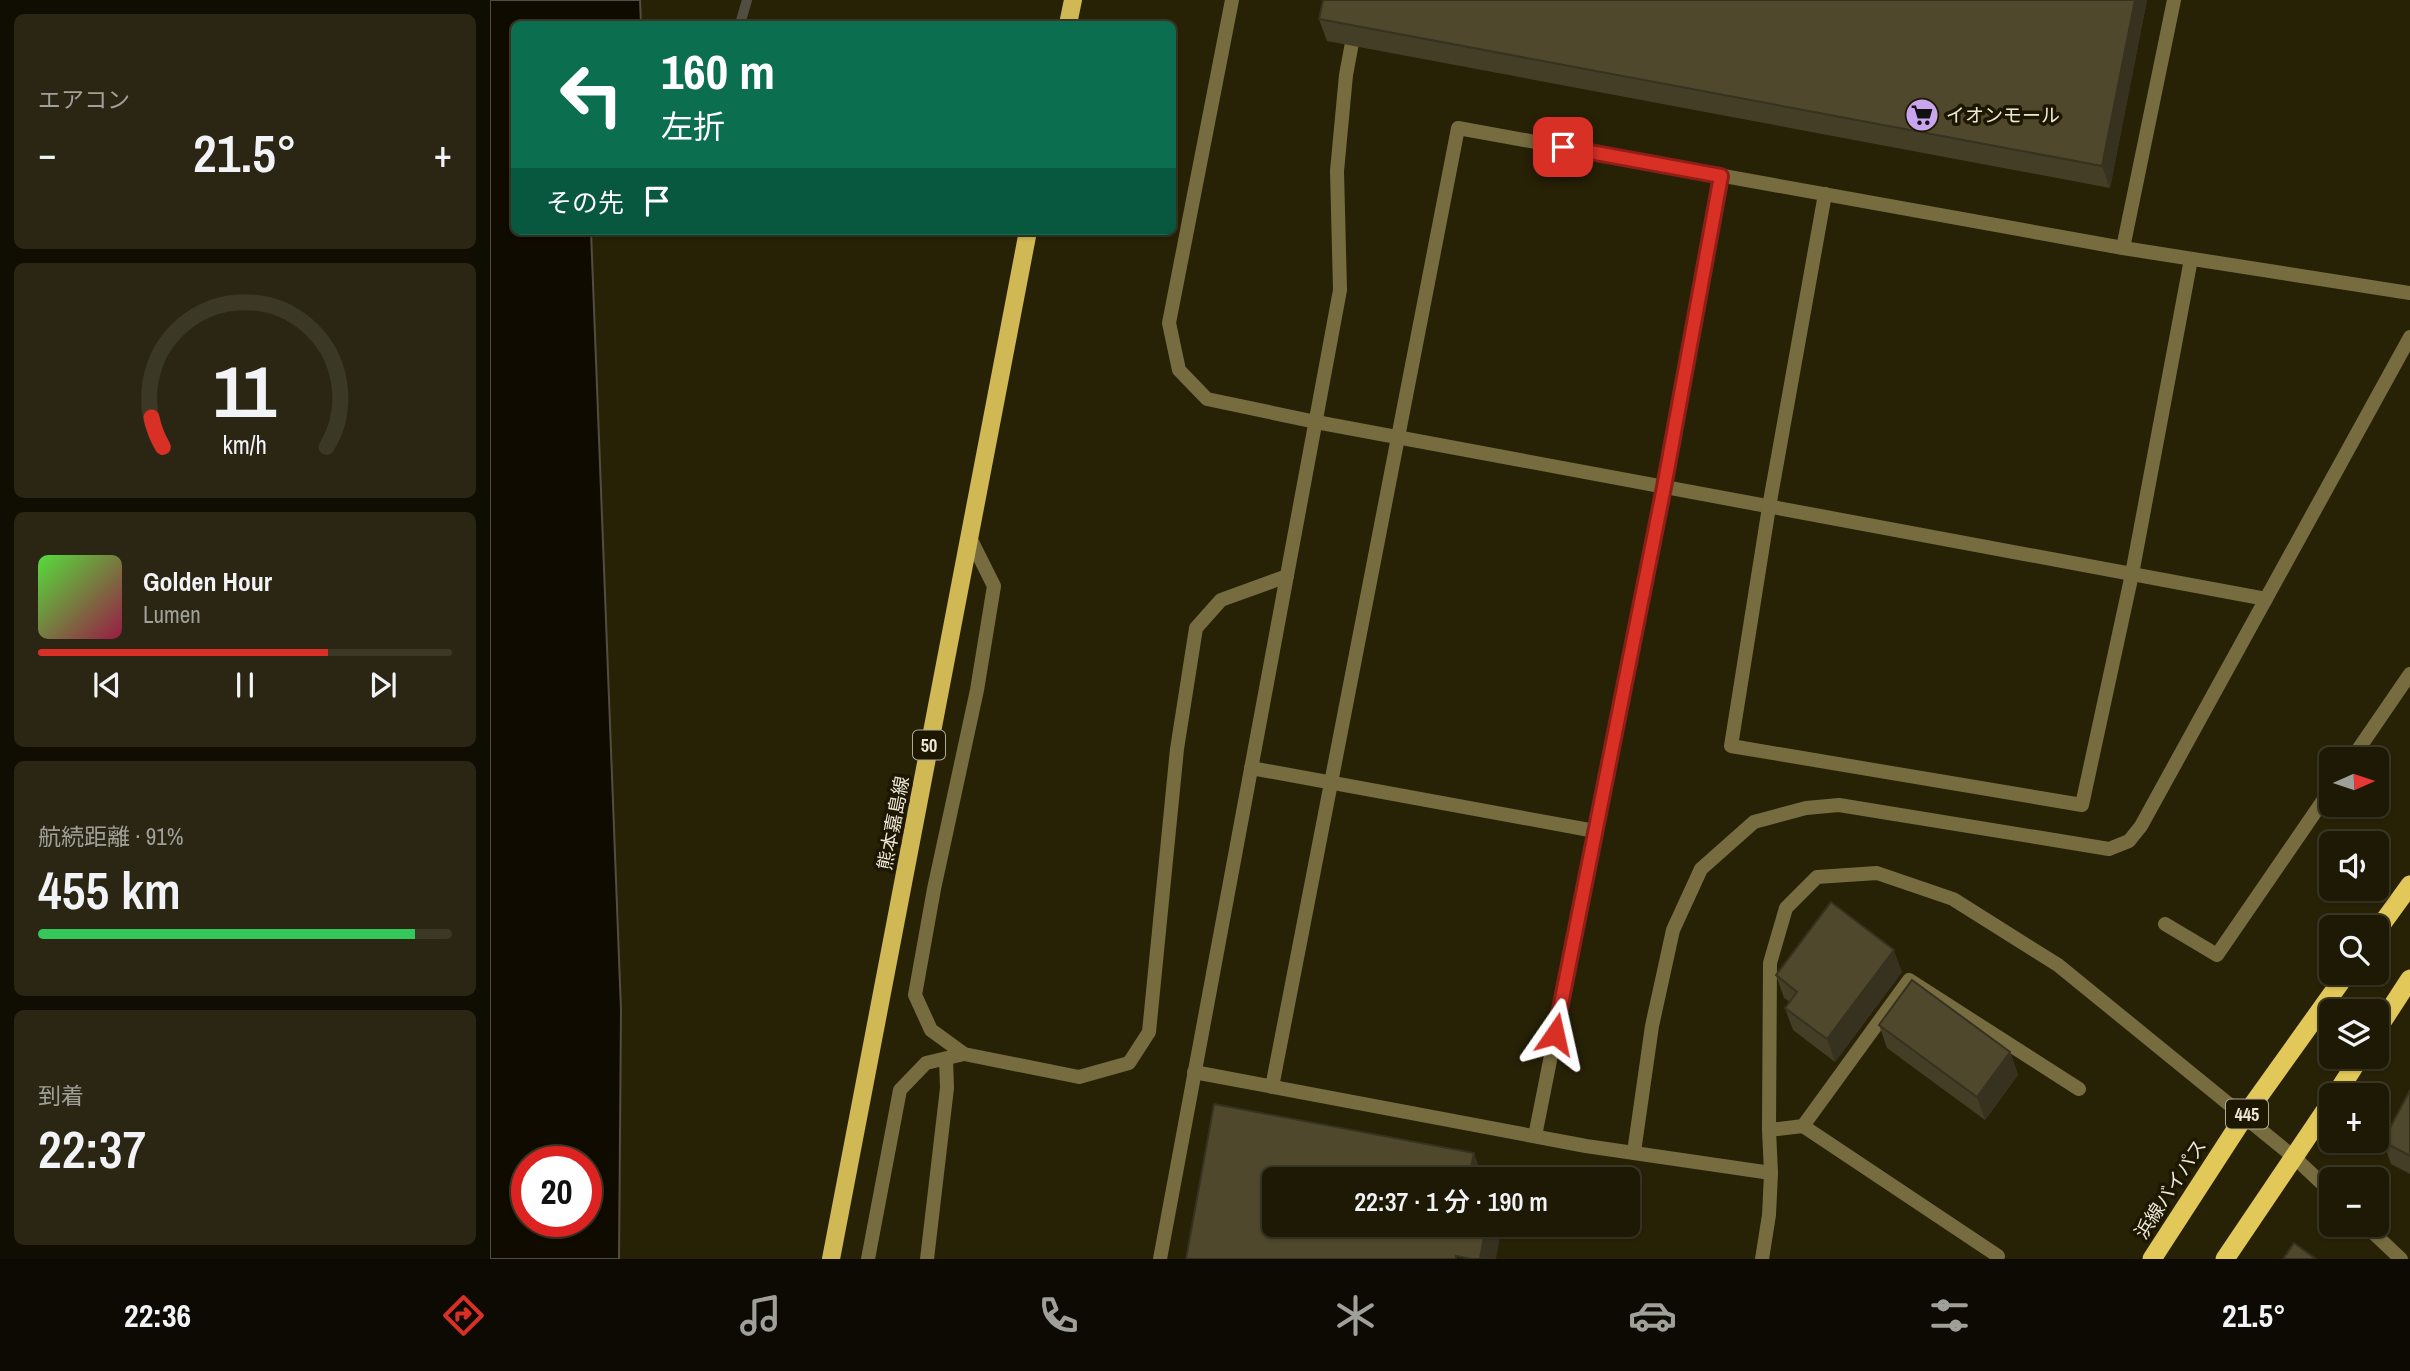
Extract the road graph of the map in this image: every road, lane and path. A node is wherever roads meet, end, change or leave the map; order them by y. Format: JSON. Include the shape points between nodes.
{"nodes":[{"id":1,"x":1073,"y":0,"type":"edge"},
{"id":2,"x":1232,"y":0,"type":"edge"},
{"id":3,"x":1360,"y":0,"type":"edge"},
{"id":4,"x":2174,"y":0,"type":"edge"},
{"id":5,"x":1069,"y":21,"type":"edge"},
{"id":6,"x":1721,"y":176,"type":"junction"},
{"id":7,"x":1825,"y":194,"type":"junction"},
{"id":8,"x":1027,"y":235,"type":"edge"},
{"id":9,"x":2123,"y":248,"type":"junction"},
{"id":10,"x":2191,"y":259,"type":"junction"},
{"id":11,"x":2410,"y":293,"type":"edge"},
{"id":12,"x":2410,"y":337,"type":"edge"},
{"id":13,"x":1316,"y":422,"type":"junction"},
{"id":14,"x":1398,"y":437,"type":"junction"},
{"id":15,"x":1664,"y":487,"type":"junction"},
{"id":16,"x":1769,"y":507,"type":"junction"},
{"id":17,"x":969,"y":536,"type":"junction"},
{"id":18,"x":2132,"y":574,"type":"junction"},
{"id":19,"x":1287,"y":576,"type":"junction"},
{"id":20,"x":2266,"y":599,"type":"junction"},
{"id":21,"x":2410,"y":674,"type":"edge"},
{"id":22,"x":2360,"y":747,"type":"edge"},
{"id":23,"x":1251,"y":768,"type":"junction"},
{"id":24,"x":1332,"y":783,"type":"junction"},
{"id":25,"x":2319,"y":806,"type":"edge"},
{"id":26,"x":1595,"y":831,"type":"junction"},
{"id":27,"x":2410,"y":886,"type":"edge"},
{"id":28,"x":2389,"y":915,"type":"edge"},
{"id":29,"x":2165,"y":924,"type":"dead end"},
{"id":30,"x":2410,"y":979,"type":"edge"},
{"id":31,"x":2338,"y":985,"type":"edge"},
{"id":32,"x":2389,"y":1011,"type":"edge"},
{"id":33,"x":964,"y":1054,"type":"junction"},
{"id":34,"x":946,"y":1059,"type":"junction"},
{"id":35,"x":1194,"y":1072,"type":"junction"},
{"id":36,"x":1272,"y":1087,"type":"junction"},
{"id":37,"x":2079,"y":1089,"type":"dead end"},
{"id":38,"x":2244,"y":1117,"type":"junction"},
{"id":39,"x":2319,"y":1121,"type":"edge"},
{"id":40,"x":1803,"y":1126,"type":"junction"},
{"id":41,"x":1769,"y":1130,"type":"junction"},
{"id":42,"x":1535,"y":1136,"type":"junction"},
{"id":43,"x":1634,"y":1152,"type":"junction"},
{"id":44,"x":2295,"y":1158,"type":"junction"},
{"id":45,"x":1771,"y":1173,"type":"junction"},
{"id":46,"x":2319,"y":1181,"type":"edge"},
{"id":47,"x":2378,"y":1237,"type":"edge"},
{"id":48,"x":1998,"y":1256,"type":"dead end"},
{"id":49,"x":831,"y":1259,"type":"edge"},
{"id":50,"x":867,"y":1259,"type":"edge"},
{"id":51,"x":927,"y":1259,"type":"edge"},
{"id":52,"x":1160,"y":1259,"type":"edge"},
{"id":53,"x":1762,"y":1259,"type":"edge"},
{"id":54,"x":2152,"y":1259,"type":"edge"},
{"id":55,"x":2225,"y":1259,"type":"edge"},
{"id":56,"x":2401,"y":1259,"type":"edge"}],
"edges":[{"from":1,"to":5,"type":"main road"},
{"from":2,"to":13,"type":"street","via":[[1169,323],[1179,370],[1208,399]]},
{"from":3,"to":13,"type":"street","via":[[1346,75],[1337,171],[1340,290]]},
{"from":4,"to":9,"type":"street"},
{"from":6,"to":7,"type":"street"},
{"from":6,"to":14,"type":"street","via":[[1458,128]]},
{"from":6,"to":15,"type":"street"},
{"from":7,"to":9,"type":"street"},
{"from":7,"to":16,"type":"street"},
{"from":8,"to":17,"type":"main road","name":"熊本嘉島線","number":"50"},
{"from":9,"to":10,"type":"street"},
{"from":10,"to":11,"type":"street"},
{"from":10,"to":18,"type":"street"},
{"from":12,"to":20,"type":"street"},
{"from":13,"to":14,"type":"street"},
{"from":13,"to":19,"type":"street"},
{"from":14,"to":15,"type":"street"},
{"from":14,"to":24,"type":"street"},
{"from":15,"to":16,"type":"street"},
{"from":15,"to":26,"type":"street"},
{"from":16,"to":18,"type":"street"},
{"from":16,"to":18,"type":"street","via":[[1731,746],[2082,805]]},
{"from":17,"to":33,"type":"street","via":[[994,586],[915,995],[931,1030]]},
{"from":17,"to":49,"type":"main road","name":"熊本嘉島線","number":"50"},
{"from":18,"to":20,"type":"street"},
{"from":19,"to":23,"type":"street"},
{"from":19,"to":33,"type":"street","via":[[1221,600],[1196,628],[1177,749],[1149,1032],[1129,1063],[1079,1077]]},
{"from":20,"to":43,"type":"street","via":[[2130,841],[2109,849],[1839,806],[1806,808],[1754,822],[1701,869],[1674,930],[1652,1026]]},
{"from":21,"to":22,"type":"street"},
{"from":23,"to":24,"type":"street"},
{"from":23,"to":35,"type":"street"},
{"from":24,"to":26,"type":"street"},
{"from":24,"to":36,"type":"street"},
{"from":25,"to":29,"type":"street","via":[[2217,955]]},
{"from":26,"to":42,"type":"street"},
{"from":27,"to":28,"type":"highway"},
{"from":30,"to":32,"type":"highway"},
{"from":31,"to":38,"type":"highway","name":"浜線バイパス","number":"445"},
{"from":33,"to":34,"type":"street"},
{"from":34,"to":50,"type":"street","via":[[926,1063],[900,1090]]},
{"from":34,"to":51,"type":"street","via":[[947,1088]]},
{"from":35,"to":36,"type":"street"},
{"from":35,"to":52,"type":"street"},
{"from":36,"to":42,"type":"street"},
{"from":37,"to":40,"type":"street","via":[[1909,980]]},
{"from":38,"to":41,"type":"street","via":[[2058,965],[1953,899],[1877,873],[1817,877],[1786,908],[1770,963]]},
{"from":38,"to":44,"type":"street"},
{"from":38,"to":54,"type":"highway","name":"浜線バイパス","number":"445"},
{"from":39,"to":44,"type":"highway"},
{"from":40,"to":41,"type":"street"},
{"from":40,"to":48,"type":"street"},
{"from":41,"to":45,"type":"street"},
{"from":42,"to":43,"type":"street"},
{"from":43,"to":45,"type":"street"},
{"from":44,"to":46,"type":"street"},
{"from":44,"to":55,"type":"highway"},
{"from":45,"to":53,"type":"street"},
{"from":47,"to":56,"type":"street"}]}
